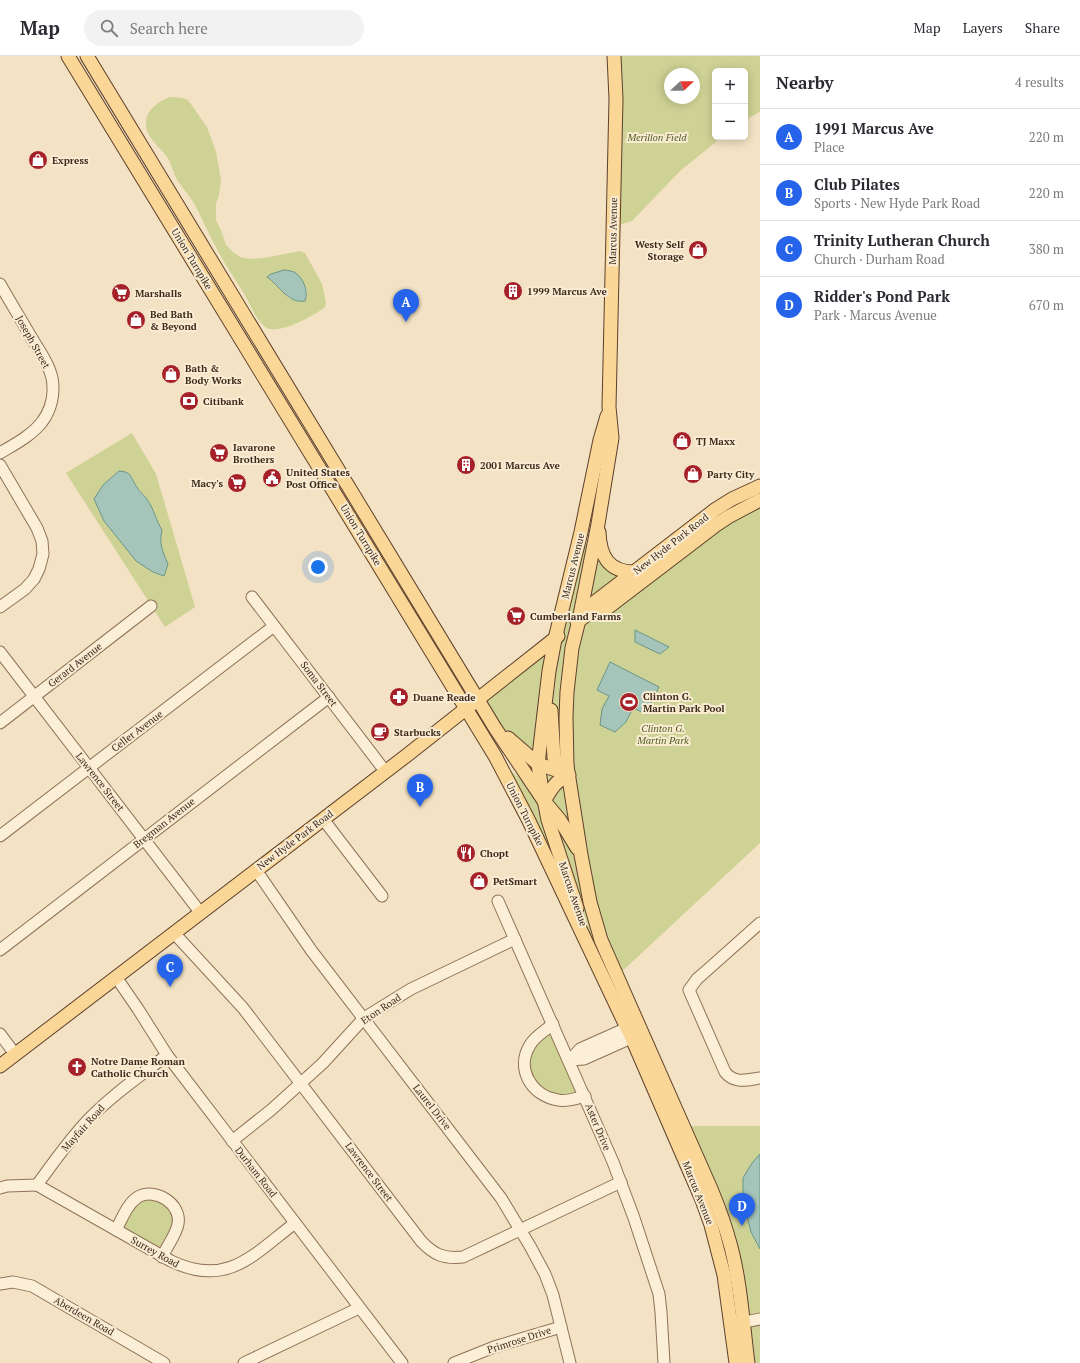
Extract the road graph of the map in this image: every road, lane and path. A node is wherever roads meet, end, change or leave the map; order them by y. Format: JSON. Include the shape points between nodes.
{"nodes":[{"id":1,"x":68,"y":56,"type":"edge"},
{"id":2,"x":87,"y":56,"type":"edge"},
{"id":3,"x":614,"y":56,"type":"edge"},
{"id":4,"x":0,"y":284,"type":"edge"},
{"id":5,"x":268,"y":353,"type":"junction"},
{"id":6,"x":255,"y":362,"type":"junction"},
{"id":7,"x":610,"y":407,"type":"junction"},
{"id":8,"x":0,"y":453,"type":"edge"},
{"id":9,"x":0,"y":465,"type":"edge"},
{"id":10,"x":760,"y":486,"type":"edge"},
{"id":11,"x":760,"y":500,"type":"edge"},
{"id":12,"x":598,"y":524,"type":"junction"},
{"id":13,"x":636,"y":572,"type":"junction"},
{"id":14,"x":570,"y":577,"type":"junction"},
{"id":15,"x":252,"y":597,"type":"dead end"},
{"id":16,"x":150,"y":606,"type":"dead end"},
{"id":17,"x":0,"y":607,"type":"edge"},
{"id":18,"x":584,"y":616,"type":"junction"},
{"id":19,"x":274,"y":626,"type":"junction"},
{"id":20,"x":555,"y":639,"type":"junction"},
{"id":21,"x":0,"y":652,"type":"edge"},
{"id":22,"x":549,"y":670,"type":"junction"},
{"id":23,"x":34,"y":697,"type":"junction"},
{"id":24,"x":329,"y":697,"type":"junction"},
{"id":25,"x":478,"y":699,"type":"junction"},
{"id":26,"x":466,"y":708,"type":"junction"},
{"id":27,"x":488,"y":717,"type":"junction"},
{"id":28,"x":0,"y":723,"type":"edge"},
{"id":29,"x":538,"y":764,"type":"junction"},
{"id":30,"x":89,"y":768,"type":"junction"},
{"id":31,"x":385,"y":771,"type":"junction"},
{"id":32,"x":568,"y":771,"type":"junction"},
{"id":33,"x":508,"y":781,"type":"junction"},
{"id":34,"x":544,"y":801,"type":"junction"},
{"id":35,"x":323,"y":819,"type":"junction"},
{"id":36,"x":0,"y":836,"type":"edge"},
{"id":37,"x":144,"y":839,"type":"junction"},
{"id":38,"x":581,"y":855,"type":"junction"},
{"id":39,"x":256,"y":870,"type":"junction"},
{"id":40,"x":382,"y":896,"type":"dead end"},
{"id":41,"x":498,"y":901,"type":"dead end"},
{"id":42,"x":200,"y":912,"type":"junction"},
{"id":43,"x":760,"y":923,"type":"edge"},
{"id":44,"x":174,"y":933,"type":"junction"},
{"id":45,"x":515,"y":939,"type":"junction"},
{"id":46,"x":0,"y":950,"type":"edge"},
{"id":47,"x":116,"y":977,"type":"junction"},
{"id":48,"x":364,"y":1018,"type":"junction"},
{"id":49,"x":553,"y":1024,"type":"junction"},
{"id":50,"x":633,"y":1031,"type":"junction"},
{"id":51,"x":0,"y":1034,"type":"edge"},
{"id":52,"x":15,"y":1054,"type":"junction"},
{"id":53,"x":167,"y":1055,"type":"junction"},
{"id":54,"x":570,"y":1060,"type":"junction"},
{"id":55,"x":0,"y":1066,"type":"edge"},
{"id":56,"x":760,"y":1078,"type":"edge"},
{"id":57,"x":301,"y":1084,"type":"junction"},
{"id":58,"x":585,"y":1096,"type":"junction"},
{"id":59,"x":232,"y":1141,"type":"junction"},
{"id":60,"x":621,"y":1182,"type":"junction"},
{"id":61,"x":37,"y":1185,"type":"junction"},
{"id":62,"x":0,"y":1188,"type":"edge"},
{"id":63,"x":295,"y":1224,"type":"junction"},
{"id":64,"x":116,"y":1230,"type":"junction"},
{"id":65,"x":521,"y":1230,"type":"junction"},
{"id":66,"x":162,"y":1257,"type":"junction"},
{"id":67,"x":0,"y":1284,"type":"edge"},
{"id":68,"x":359,"y":1308,"type":"junction"},
{"id":69,"x":760,"y":1319,"type":"edge"},
{"id":70,"x":737,"y":1323,"type":"junction"},
{"id":71,"x":561,"y":1327,"type":"junction"},
{"id":72,"x":164,"y":1363,"type":"edge"},
{"id":73,"x":244,"y":1363,"type":"edge"},
{"id":74,"x":402,"y":1363,"type":"edge"},
{"id":75,"x":454,"y":1363,"type":"edge"},
{"id":76,"x":570,"y":1363,"type":"edge"},
{"id":77,"x":664,"y":1363,"type":"edge"},
{"id":78,"x":736,"y":1363,"type":"edge"},
{"id":79,"x":748,"y":1363,"type":"edge"}],
"edges":[{"from":1,"to":6,"type":"main road","name":"Union Turnpike"},
{"from":2,"to":5,"type":"main road","name":"Union Turnpike"},
{"from":3,"to":7,"type":"main road","name":"Marcus Avenue","via":[[616,99]]},
{"from":4,"to":8,"type":"street","name":"Joseph Street","via":[[45,362],[52,378],[53,392],[51,405],[41,423],[29,436]]},
{"from":5,"to":6,"type":"street"},
{"from":5,"to":25,"type":"main road","name":"Union Turnpike"},
{"from":6,"to":26,"type":"main road","name":"Union Turnpike"},
{"from":7,"to":12,"type":"main road","name":"Marcus Avenue","via":[[612,438]]},
{"from":7,"to":14,"type":"main road","name":"Marcus Avenue","via":[[600,440]]},
{"from":9,"to":17,"type":"street","via":[[37,528],[43,554],[34,579]]},
{"from":10,"to":13,"type":"main road","name":"New Hyde Park Road","via":[[716,509]]},
{"from":11,"to":18,"type":"main road","name":"New Hyde Park Road","via":[[716,525],[602,612]]},
{"from":12,"to":13,"type":"main road","via":[[599,541],[611,566],[625,572]]},
{"from":12,"to":18,"type":"main road","name":"Marcus Avenue"},
{"from":13,"to":18,"type":"main road","name":"New Hyde Park Road","via":[[595,602]]},
{"from":14,"to":18,"type":"main road","via":[[571,602]]},
{"from":14,"to":20,"type":"main road","name":"Marcus Avenue"},
{"from":15,"to":19,"type":"street","name":"Soma Street"},
{"from":16,"to":23,"type":"street","name":"Gerard Avenue"},
{"from":18,"to":20,"type":"main road","name":"New Hyde Park Road"},
{"from":18,"to":32,"type":"main road","name":"Marcus Avenue","via":[[572,648],[567,692]]},
{"from":19,"to":24,"type":"street","name":"Soma Street"},
{"from":19,"to":30,"type":"street","name":"Celler Avenue"},
{"from":20,"to":22,"type":"main road","name":"Marcus Avenue"},
{"from":20,"to":25,"type":"main road","name":"New Hyde Park Road"},
{"from":21,"to":23,"type":"street","name":"Lawrence Street"},
{"from":22,"to":29,"type":"main road","name":"Marcus Avenue"},
{"from":22,"to":32,"type":"main road","via":[[553,755],[556,763]]},
{"from":23,"to":28,"type":"street","name":"Gerard Avenue"},
{"from":23,"to":30,"type":"street","name":"Lawrence Street"},
{"from":24,"to":31,"type":"street","name":"Soma Street"},
{"from":24,"to":37,"type":"street","name":"Bregman Avenue"},
{"from":25,"to":26,"type":"main road","name":"New Hyde Park Road"},
{"from":25,"to":27,"type":"main road","name":"Union Turnpike"},
{"from":26,"to":31,"type":"main road","name":"New Hyde Park Road"},
{"from":26,"to":33,"type":"main road","name":"Union Turnpike"},
{"from":27,"to":29,"type":"main road"},
{"from":27,"to":34,"type":"main road","name":"Union Turnpike"},
{"from":29,"to":32,"type":"main road"},
{"from":29,"to":34,"type":"main road","name":"Marcus Avenue"},
{"from":30,"to":36,"type":"street","name":"Celler Avenue"},
{"from":30,"to":37,"type":"street","name":"Lawrence Street"},
{"from":31,"to":35,"type":"main road","name":"New Hyde Park Road"},
{"from":32,"to":34,"type":"main road","via":[[554,784]]},
{"from":32,"to":38,"type":"main road","name":"Marcus Avenue"},
{"from":33,"to":34,"type":"main road","via":[[519,781]]},
{"from":33,"to":50,"type":"main road","name":"Union Turnpike"},
{"from":34,"to":38,"type":"main road","name":"Union Turnpike","via":[[560,820]]},
{"from":34,"to":50,"type":"main road","name":"Marcus Avenue","via":[[580,915]]},
{"from":35,"to":39,"type":"main road","name":"New Hyde Park Road"},
{"from":35,"to":40,"type":"street"},
{"from":37,"to":42,"type":"street","name":"Lawrence Street"},
{"from":37,"to":46,"type":"street","name":"Bregman Avenue"},
{"from":38,"to":50,"type":"main road","name":"Marcus Avenue","via":[[590,902],[601,940]]},
{"from":39,"to":42,"type":"main road","name":"New Hyde Park Road"},
{"from":39,"to":48,"type":"street","name":"Laurel Drive","via":[[311,950]]},
{"from":41,"to":45,"type":"street","name":"Aster Drive"},
{"from":42,"to":44,"type":"main road","name":"New Hyde Park Road"},
{"from":43,"to":56,"type":"street","via":[[705,972],[690,990],[725,1072],[735,1080]]},
{"from":44,"to":47,"type":"main road","name":"New Hyde Park Road"},
{"from":44,"to":57,"type":"street","name":"Lawrence Street","via":[[243,1008]]},
{"from":45,"to":48,"type":"street","name":"Eton Road","via":[[411,989]]},
{"from":45,"to":49,"type":"street","name":"Aster Drive"},
{"from":47,"to":52,"type":"main road","name":"New Hyde Park Road"},
{"from":47,"to":53,"type":"street","name":"Durham Road"},
{"from":48,"to":57,"type":"street","name":"Eton Road"},
{"from":48,"to":65,"type":"street","name":"Laurel Drive","via":[[484,1174]]},
{"from":49,"to":54,"type":"street","name":"Aster Drive"},
{"from":49,"to":58,"type":"street","via":[[530,1044],[524,1062],[528,1080],[537,1092],[550,1099],[564,1101]]},
{"from":50,"to":54,"type":"street","via":[[580,1049]]},
{"from":50,"to":70,"type":"main road","name":"Marcus Avenue","via":[[721,1215],[734,1258]]},
{"from":51,"to":52,"type":"street"},
{"from":52,"to":55,"type":"main road","name":"New Hyde Park Road"},
{"from":53,"to":59,"type":"street","name":"Durham Road"},
{"from":53,"to":61,"type":"street","name":"Mayfair Road","via":[[111,1098],[88,1120]]},
{"from":54,"to":58,"type":"street","name":"Aster Drive"},
{"from":57,"to":59,"type":"street","name":"Eton Road"},
{"from":57,"to":65,"type":"street","name":"Lawrence Street","via":[[421,1241],[435,1254],[451,1259],[463,1257]]},
{"from":58,"to":60,"type":"street","name":"Aster Drive"},
{"from":59,"to":63,"type":"street","name":"Durham Road"},
{"from":60,"to":65,"type":"street","name":"Lawrence Street"},
{"from":60,"to":77,"type":"street","name":"Aster Drive","via":[[659,1294]]},
{"from":61,"to":62,"type":"street"},
{"from":61,"to":64,"type":"street","name":"Surrey Road"},
{"from":63,"to":66,"type":"street","name":"Surrey Road","via":[[245,1261],[230,1268],[201,1271],[189,1269]]},
{"from":63,"to":68,"type":"street","name":"Durham Road"},
{"from":64,"to":66,"type":"street","name":"Surrey Road"},
{"from":64,"to":66,"type":"street","via":[[131,1203],[138,1197],[150,1194],[163,1197],[174,1208],[178,1223]]},
{"from":65,"to":71,"type":"street","name":"Laurel Drive","via":[[545,1274]]},
{"from":67,"to":72,"type":"street","name":"Aberdeen Road","via":[[13,1282],[32,1286]]},
{"from":68,"to":73,"type":"street"},
{"from":68,"to":74,"type":"street","name":"Durham Road"},
{"from":69,"to":70,"type":"street"},
{"from":70,"to":78,"type":"main road","name":"Marcus Avenue"},
{"from":70,"to":79,"type":"main road","name":"Marcus Avenue"},
{"from":71,"to":75,"type":"street","name":"Primrose Drive","via":[[494,1347]]},
{"from":71,"to":76,"type":"street","name":"Laurel Drive"}]}
